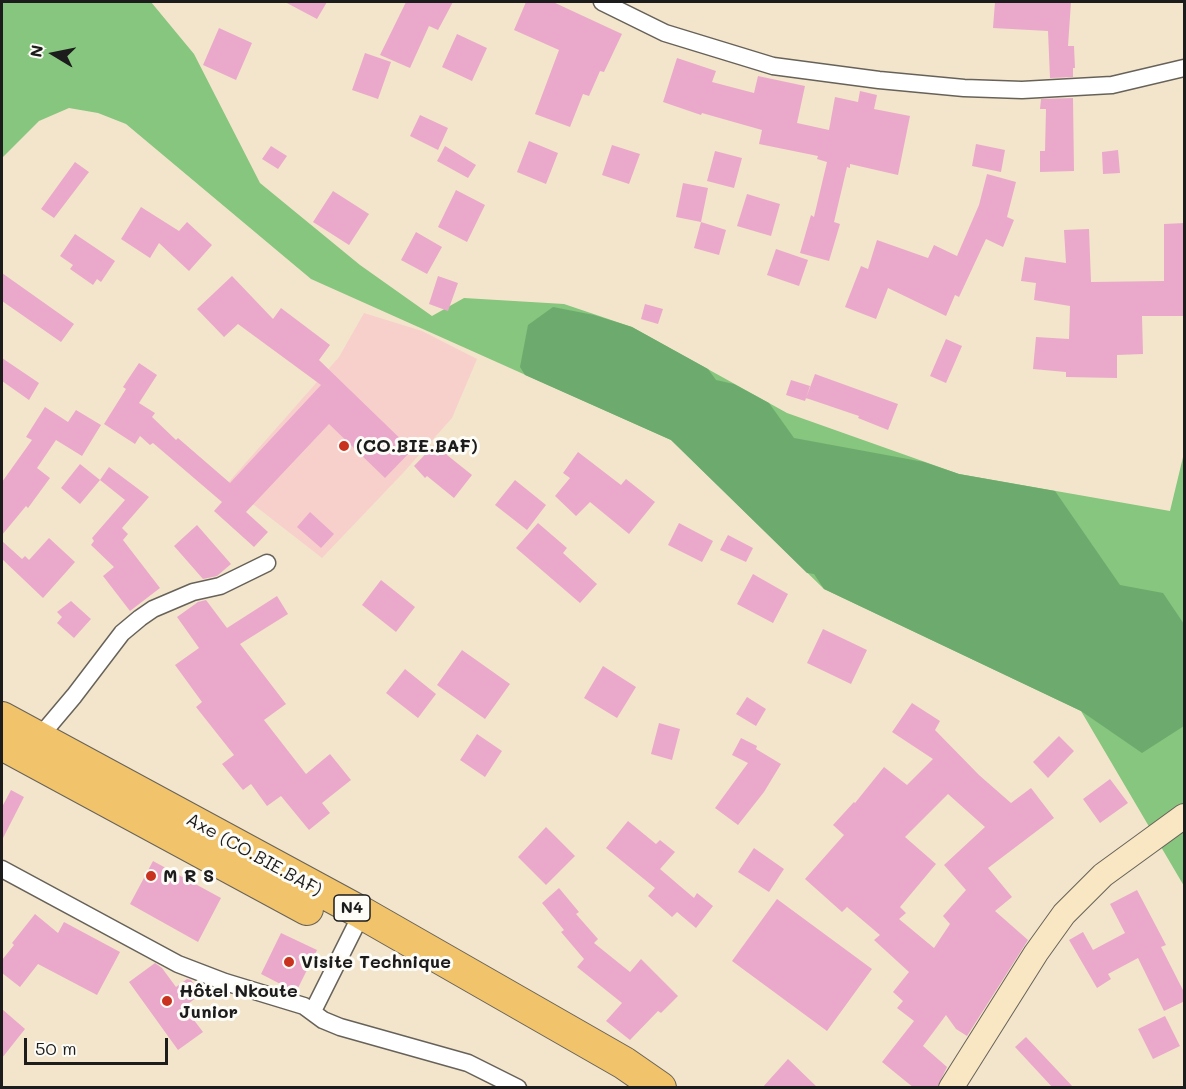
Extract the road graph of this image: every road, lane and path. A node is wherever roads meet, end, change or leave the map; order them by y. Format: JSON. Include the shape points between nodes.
{"nodes":[{"id":1,"x":602,"y":2,"type":"edge"},
{"id":2,"x":1185,"y":68,"type":"edge"},
{"id":3,"x":267,"y":563,"type":"dead end"},
{"id":4,"x":2,"y":718,"type":"edge"},
{"id":5,"x":21,"y":746,"type":"edge"},
{"id":6,"x":1185,"y":816,"type":"edge"},
{"id":7,"x":2,"y":869,"type":"edge"},
{"id":8,"x":357,"y":923,"type":"junction"},
{"id":9,"x":313,"y":1011,"type":"junction"},
{"id":10,"x":518,"y":1088,"type":"edge"},
{"id":11,"x":621,"y":1088,"type":"edge"},
{"id":12,"x":660,"y":1088,"type":"edge"},
{"id":13,"x":951,"y":1088,"type":"edge"}],
"edges":[{"from":1,"to":2,"type":"street","via":[[665,33],[773,66],[879,80],[1022,90],[1112,85]]},
{"from":3,"to":5,"type":"street","via":[[220,586],[193,592],[153,609],[140,618],[122,633],[74,696]]},
{"from":4,"to":5,"type":"highway","name":"Axe (CO.BIE.BAF)","number":"N4"},
{"from":5,"to":8,"type":"highway","name":"Axe (CO.BIE.BAF)","number":"N4"},
{"from":6,"to":13,"type":"street","via":[[1103,875],[1064,914]]},
{"from":7,"to":9,"type":"street","via":[[178,964]]},
{"from":8,"to":9,"type":"street"},
{"from":8,"to":11,"type":"highway","name":"Axe (CO.BIE.BAF)","number":"N4"},
{"from":8,"to":12,"type":"highway","name":"Axe (CO.BIE.BAF)","number":"N4","via":[[624,1063]]},
{"from":9,"to":10,"type":"street","via":[[323,1020],[468,1063]]}]}
